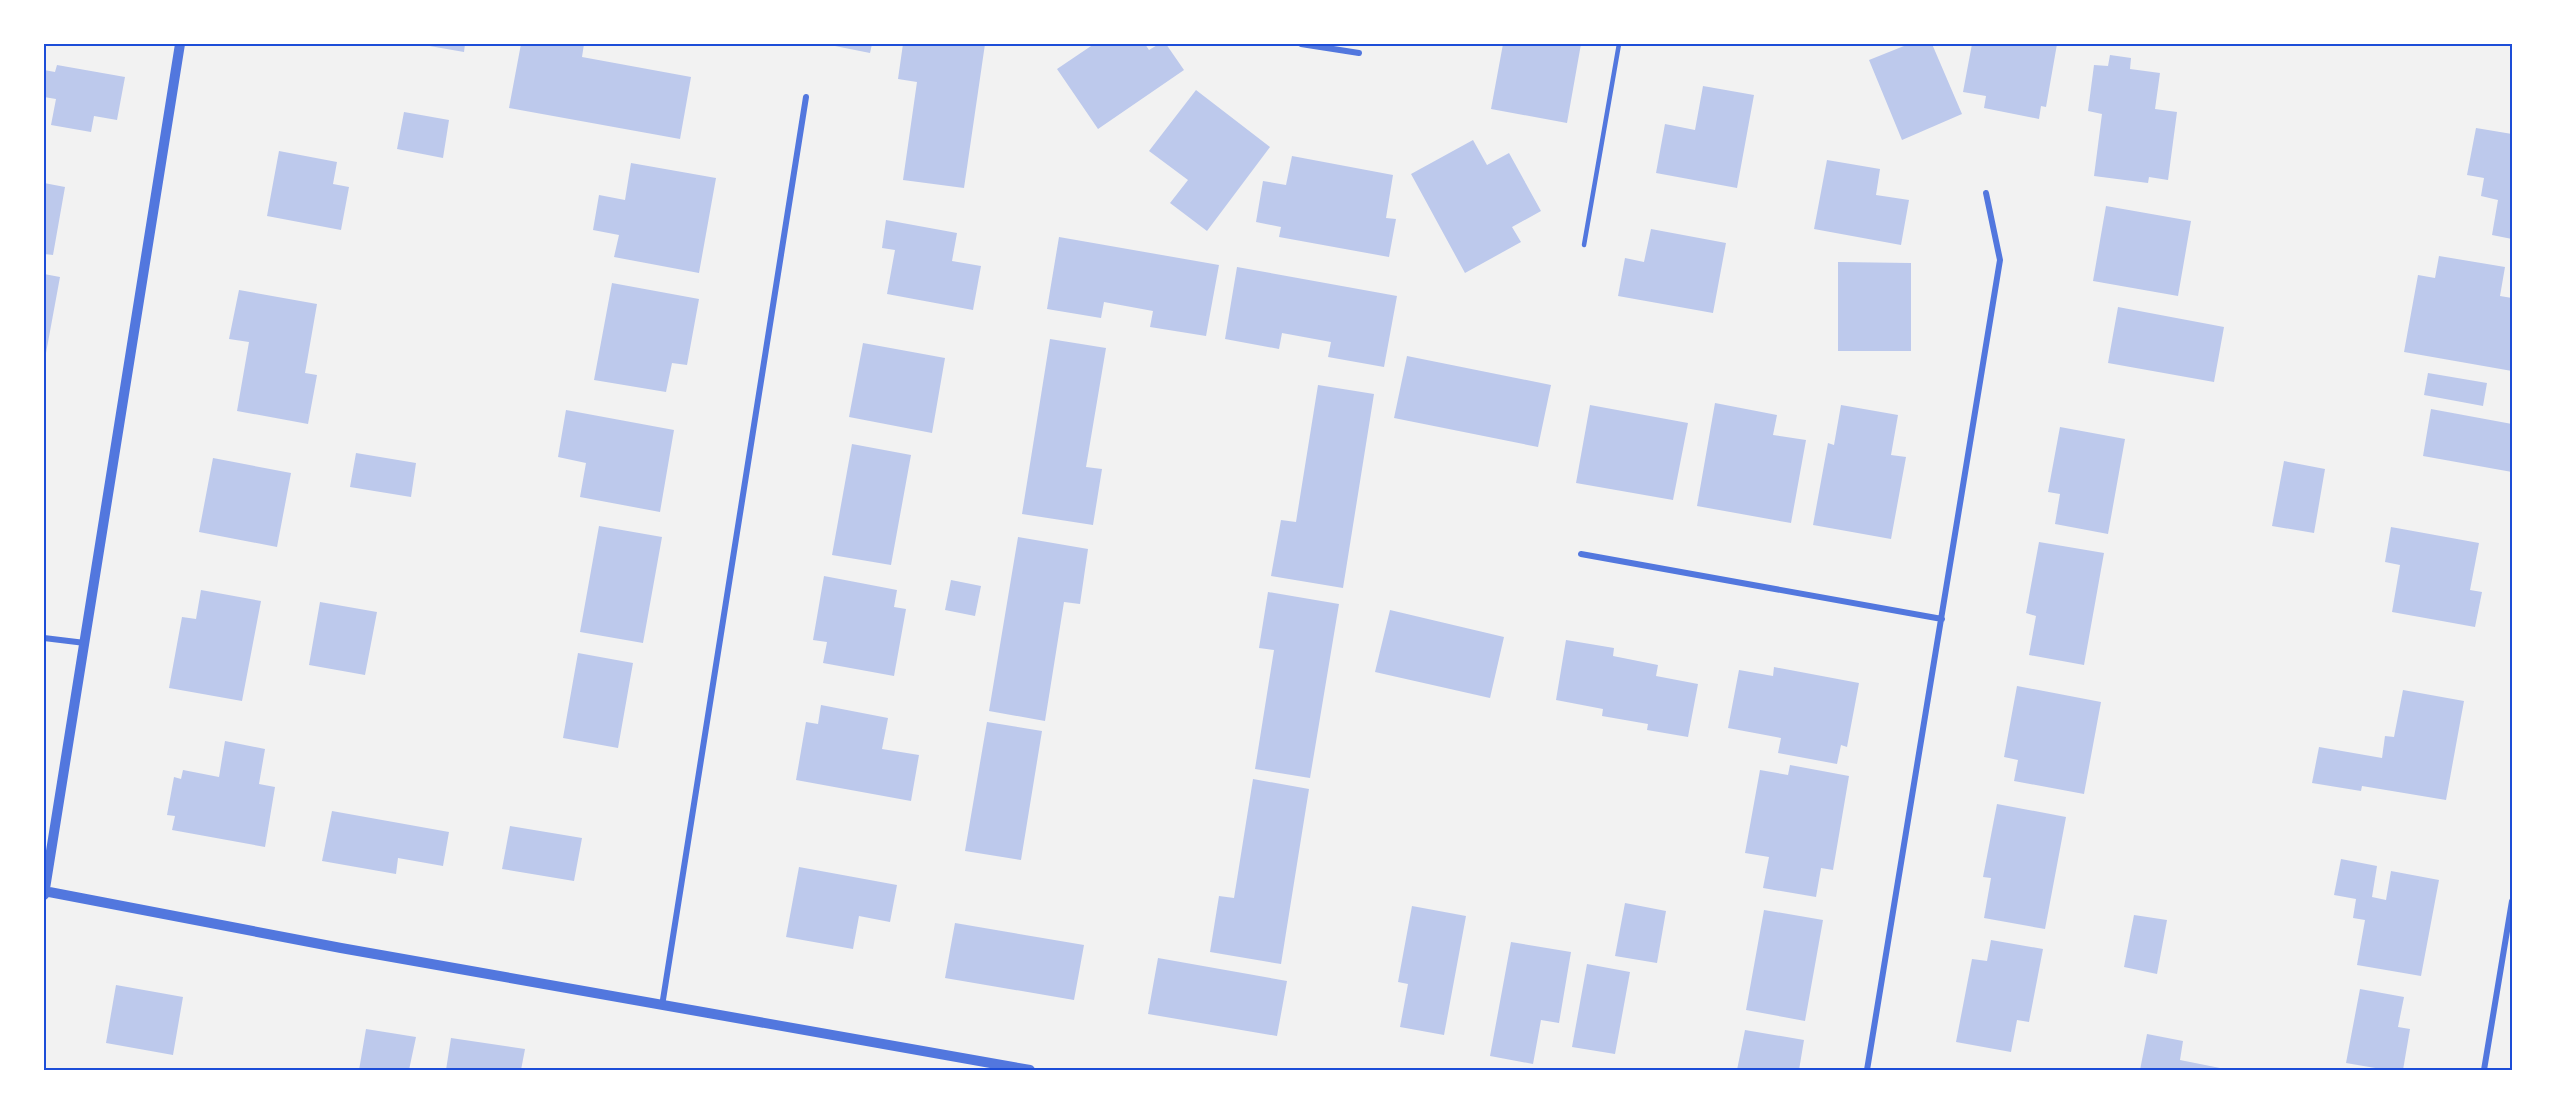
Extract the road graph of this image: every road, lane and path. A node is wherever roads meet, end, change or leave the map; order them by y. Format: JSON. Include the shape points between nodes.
{"nodes":[{"id":1,"x":180,"y":44,"type":"edge"},
{"id":2,"x":1301,"y":44,"type":"edge"},
{"id":3,"x":1619,"y":44,"type":"edge"},
{"id":4,"x":1359,"y":53,"type":"dead end"},
{"id":5,"x":806,"y":97,"type":"dead end"},
{"id":6,"x":1986,"y":192,"type":"dead end"},
{"id":7,"x":1584,"y":245,"type":"dead end"},
{"id":8,"x":1581,"y":554,"type":"dead end"},
{"id":9,"x":1942,"y":619,"type":"junction"},
{"id":10,"x":44,"y":638,"type":"edge"},
{"id":11,"x":85,"y":643,"type":"junction"},
{"id":12,"x":44,"y":891,"type":"edge"},
{"id":13,"x":44,"y":895,"type":"edge"},
{"id":14,"x":2512,"y":901,"type":"edge"},
{"id":15,"x":662,"y":1006,"type":"junction"},
{"id":16,"x":1029,"y":1071,"type":"edge"},
{"id":17,"x":1867,"y":1071,"type":"edge"},
{"id":18,"x":2484,"y":1071,"type":"edge"}],
"edges":[{"from":1,"to":11,"type":"street"},
{"from":2,"to":4,"type":"street"},
{"from":3,"to":7,"type":"lane"},
{"from":5,"to":15,"type":"street"},
{"from":6,"to":9,"type":"street","via":[[2000,260]]},
{"from":8,"to":9,"type":"street"},
{"from":9,"to":17,"type":"street"},
{"from":10,"to":11,"type":"street"},
{"from":11,"to":12,"type":"street"},
{"from":12,"to":13,"type":"street"},
{"from":12,"to":15,"type":"street"},
{"from":14,"to":18,"type":"street"},
{"from":15,"to":16,"type":"street"}]}
